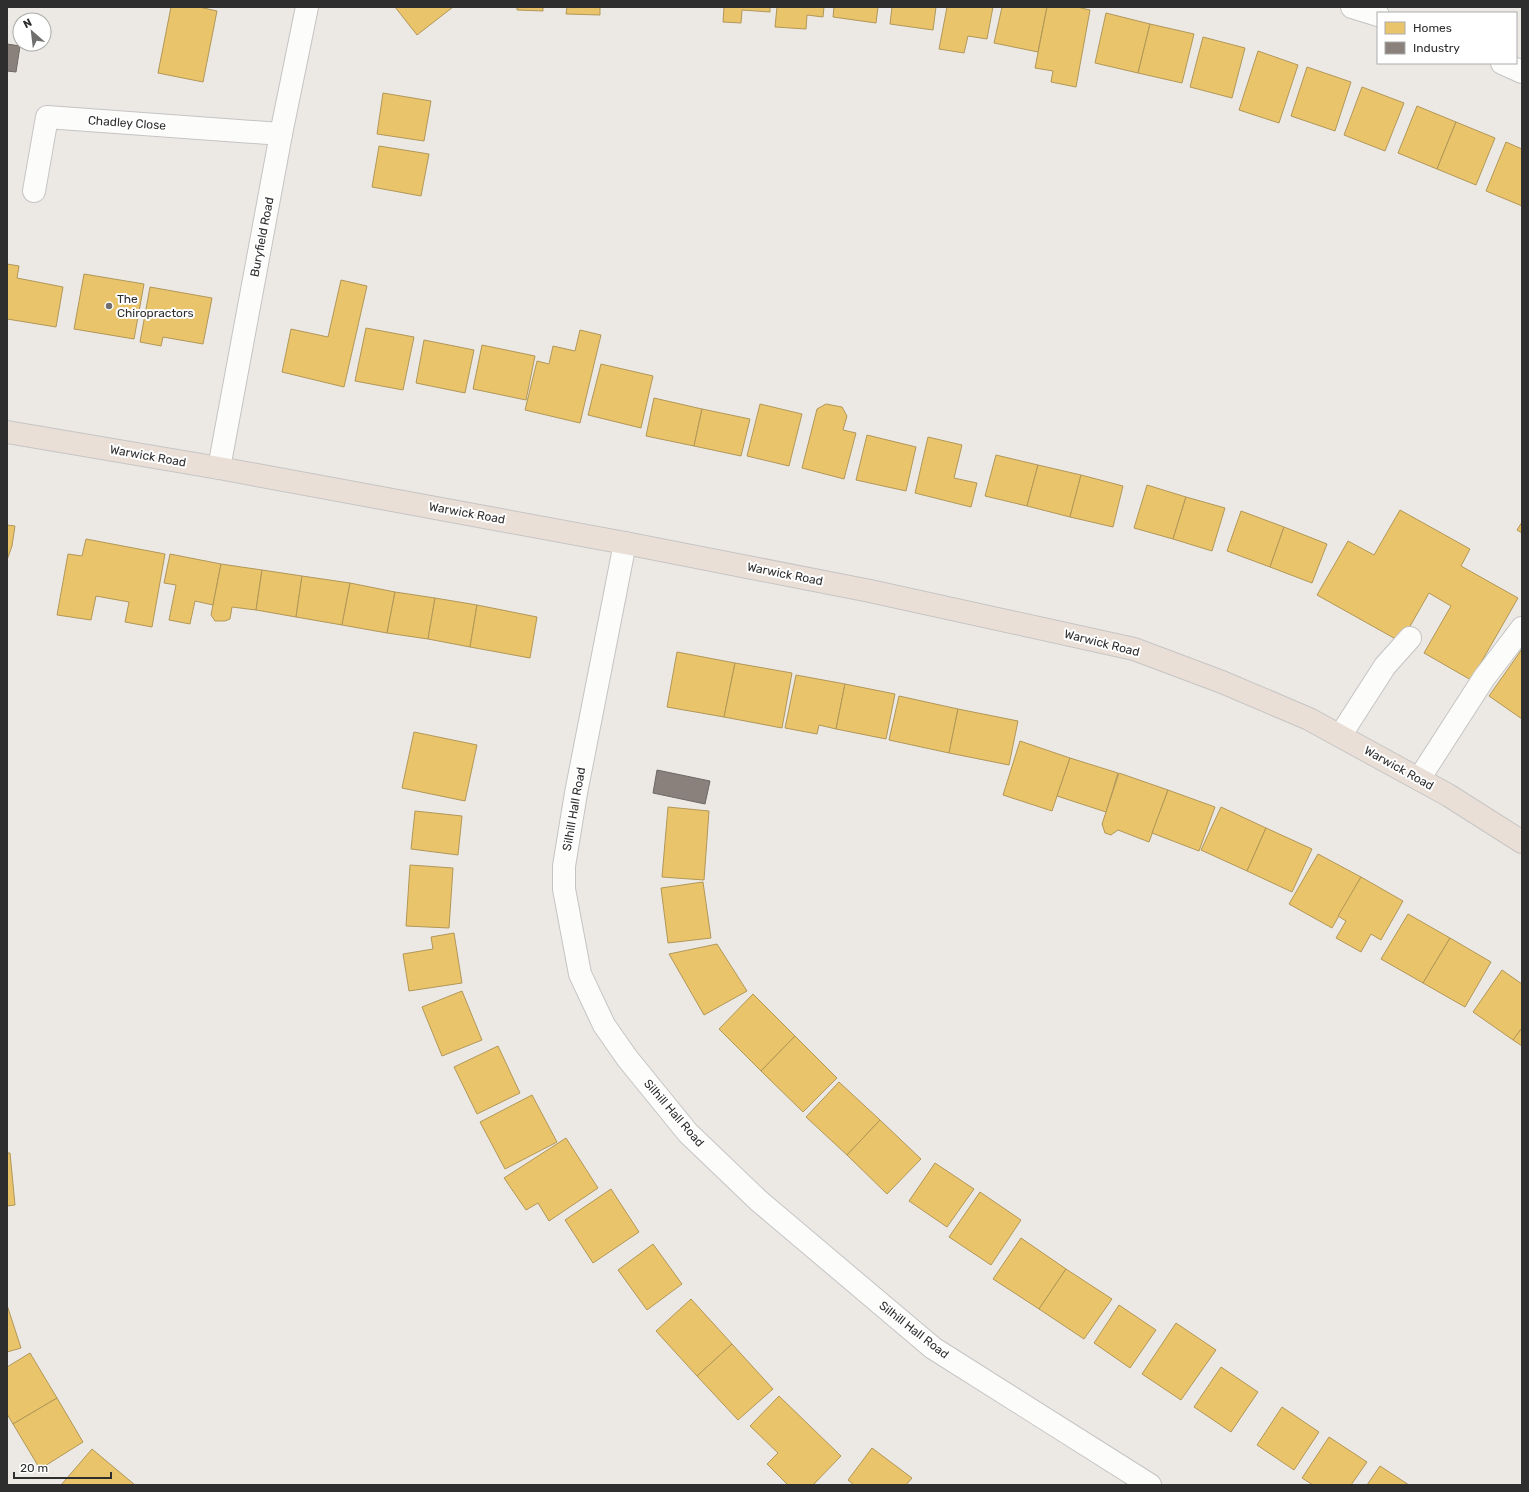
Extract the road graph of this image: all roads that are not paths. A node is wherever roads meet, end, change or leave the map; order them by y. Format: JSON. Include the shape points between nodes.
{"nodes":[{"id":1,"x":307,"y":7,"type":"edge"},
{"id":2,"x":1352,"y":7,"type":"edge"},
{"id":3,"x":1377,"y":14,"type":"edge"},
{"id":4,"x":1504,"y":64,"type":"edge"},
{"id":5,"x":1522,"y":72,"type":"edge"},
{"id":6,"x":281,"y":134,"type":"junction"},
{"id":7,"x":34,"y":191,"type":"dead end"},
{"id":8,"x":7,"y":432,"type":"edge"},
{"id":9,"x":219,"y":468,"type":"junction"},
{"id":10,"x":625,"y":542,"type":"junction"},
{"id":11,"x":1522,"y":628,"type":"edge"},
{"id":12,"x":1410,"y":638,"type":"dead end"},
{"id":13,"x":1340,"y":736,"type":"junction"},
{"id":14,"x":1419,"y":779,"type":"junction"},
{"id":15,"x":1522,"y":842,"type":"edge"},
{"id":16,"x":1150,"y":1485,"type":"edge"}],
"edges":[{"from":1,"to":6,"type":"street","name":"Buryfield Road"},
{"from":2,"to":3,"type":"street"},
{"from":4,"to":5,"type":"street"},
{"from":6,"to":7,"type":"street","name":"Chadley Close","via":[[47,118]]},
{"from":6,"to":9,"type":"street","name":"Buryfield Road"},
{"from":8,"to":9,"type":"highway","name":"Warwick Road"},
{"from":9,"to":10,"type":"highway","name":"Warwick Road"},
{"from":10,"to":13,"type":"highway","name":"Warwick Road","via":[[870,591],[1134,649],[1280,706]]},
{"from":10,"to":16,"type":"street","name":"Silhill Hall Road","via":[[564,866],[564,889],[580,974],[604,1024],[627,1058],[688,1133],[759,1201],[932,1348]]},
{"from":11,"to":14,"type":"street","via":[[1484,678]]},
{"from":12,"to":13,"type":"street","via":[[1385,666]]},
{"from":13,"to":14,"type":"highway","name":"Warwick Road"},
{"from":14,"to":15,"type":"highway","name":"Warwick Road"}]}
